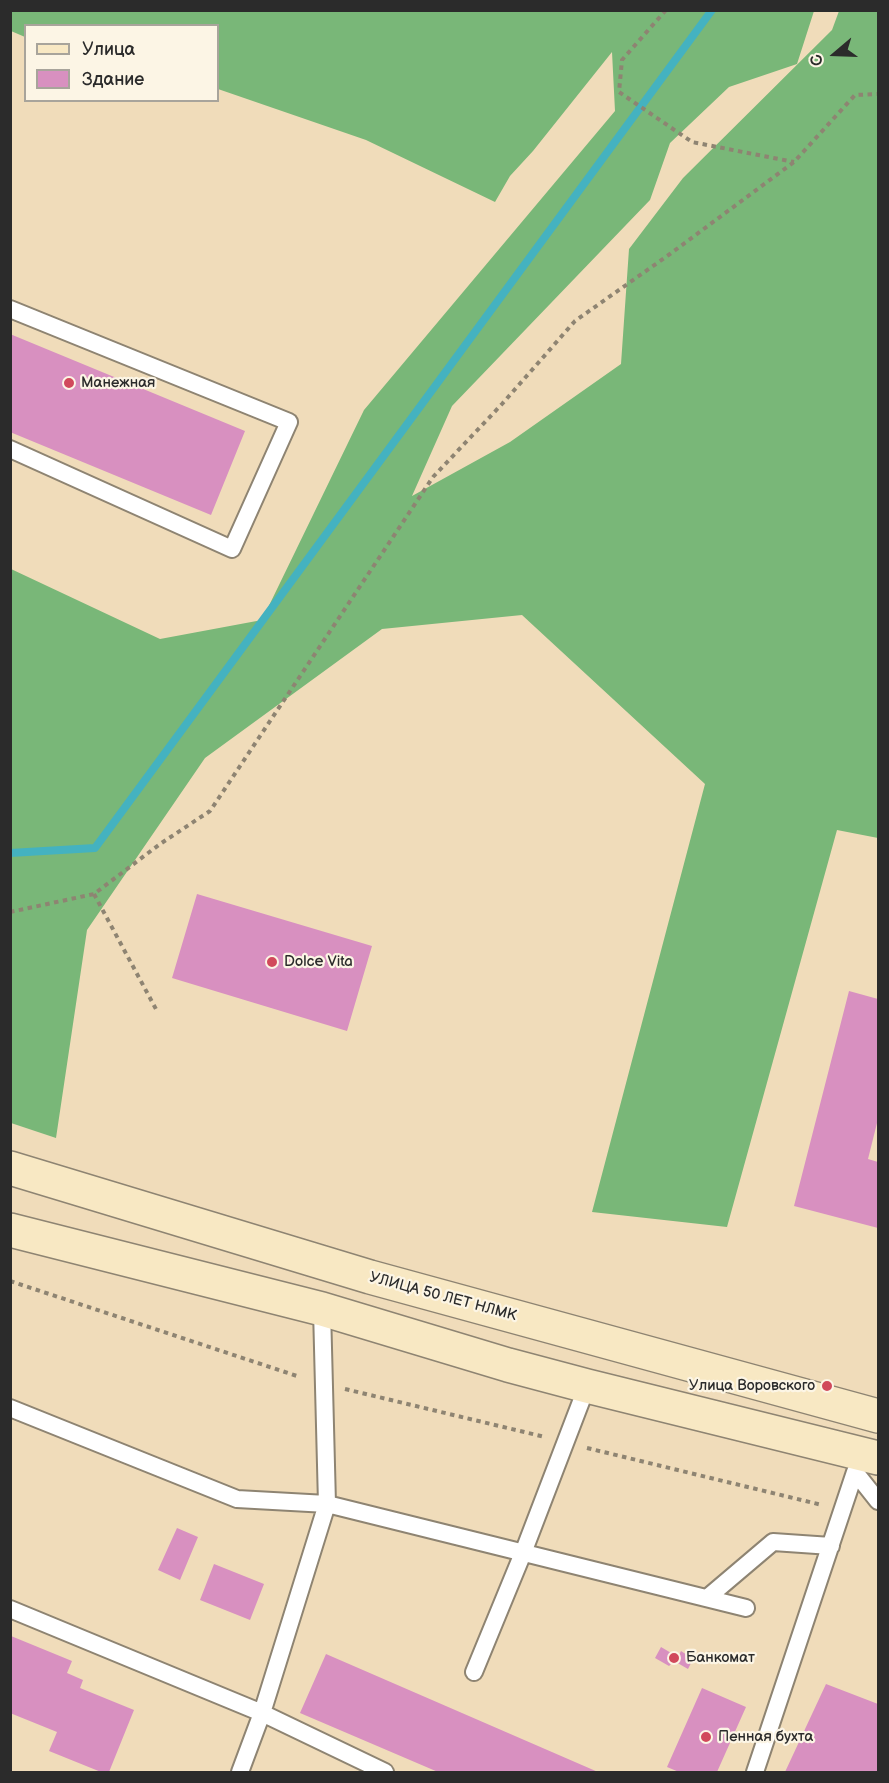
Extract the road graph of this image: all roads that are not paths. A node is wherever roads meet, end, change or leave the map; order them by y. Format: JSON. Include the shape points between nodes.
{"nodes":[{"id":1,"x":10,"y":309,"type":"edge"},
{"id":2,"x":10,"y":449,"type":"edge"},
{"id":3,"x":10,"y":1168,"type":"edge"},
{"id":4,"x":10,"y":1230,"type":"edge"},
{"id":5,"x":322,"y":1309,"type":"junction"},
{"id":6,"x":587,"y":1386,"type":"junction"},
{"id":7,"x":10,"y":1407,"type":"edge"},
{"id":8,"x":879,"y":1416,"type":"edge"},
{"id":9,"x":866,"y":1462,"type":"edge"},
{"id":10,"x":879,"y":1501,"type":"edge"},
{"id":11,"x":327,"y":1504,"type":"junction"},
{"id":12,"x":831,"y":1546,"type":"junction"},
{"id":13,"x":523,"y":1553,"type":"junction"},
{"id":14,"x":707,"y":1598,"type":"junction"},
{"id":15,"x":746,"y":1608,"type":"dead end"},
{"id":16,"x":10,"y":1609,"type":"edge"},
{"id":17,"x":474,"y":1672,"type":"dead end"},
{"id":18,"x":262,"y":1713,"type":"junction"},
{"id":19,"x":240,"y":1773,"type":"edge"},
{"id":20,"x":385,"y":1773,"type":"edge"},
{"id":21,"x":755,"y":1773,"type":"edge"}],
"edges":[{"from":1,"to":2,"type":"lane","via":[[289,422],[232,549]]},
{"from":3,"to":8,"type":"main road","name":"УЛИЦА 50 ЛЕТ НЛМК","via":[[370,1278]]},
{"from":4,"to":5,"type":"main road"},
{"from":5,"to":6,"type":"main road"},
{"from":5,"to":11,"type":"lane"},
{"from":6,"to":9,"type":"main road"},
{"from":6,"to":13,"type":"lane"},
{"from":7,"to":11,"type":"lane","via":[[237,1498]]},
{"from":9,"to":10,"type":"lane"},
{"from":9,"to":12,"type":"lane","via":[[842,1510]]},
{"from":11,"to":13,"type":"lane"},
{"from":11,"to":18,"type":"lane"},
{"from":12,"to":14,"type":"lane","via":[[773,1542]]},
{"from":12,"to":21,"type":"lane"},
{"from":13,"to":14,"type":"lane"},
{"from":13,"to":17,"type":"lane"},
{"from":14,"to":15,"type":"lane"},
{"from":16,"to":18,"type":"lane"},
{"from":18,"to":19,"type":"lane"},
{"from":18,"to":20,"type":"lane"}]}
